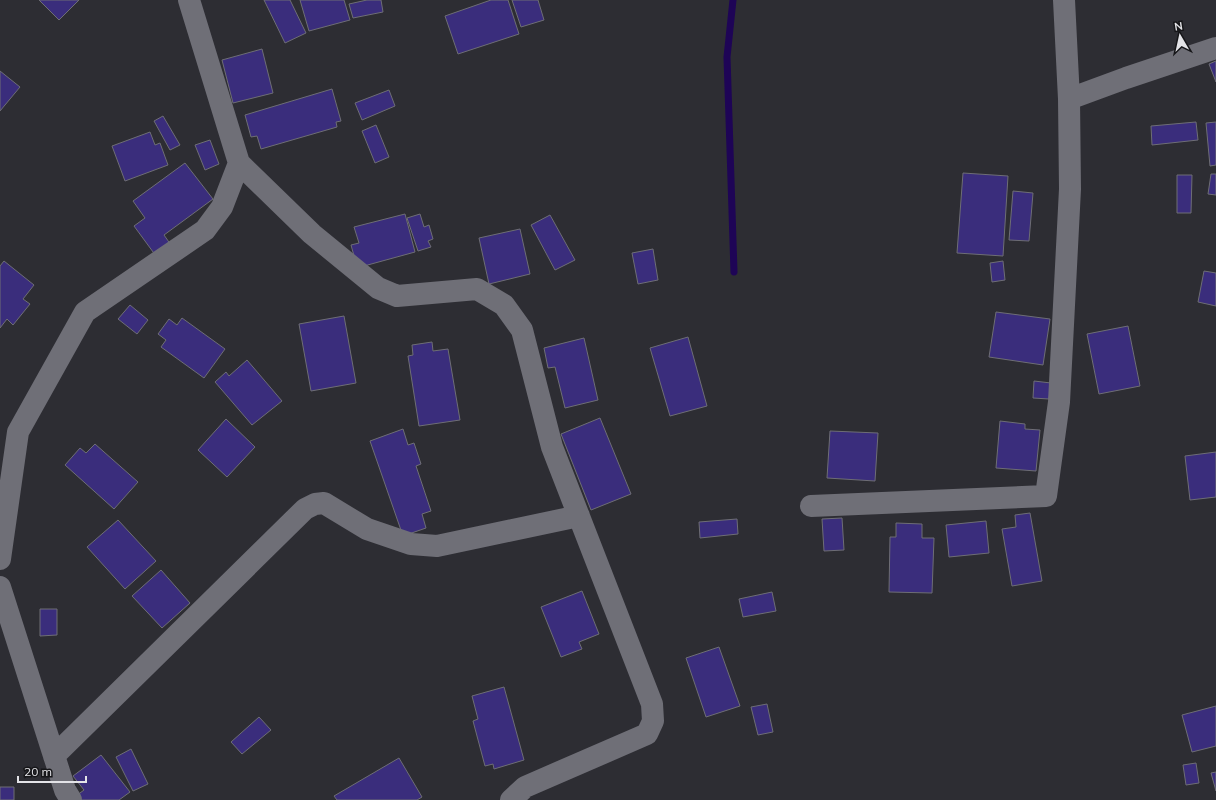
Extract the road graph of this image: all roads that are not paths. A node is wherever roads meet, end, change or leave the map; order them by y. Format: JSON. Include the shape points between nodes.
{"nodes":[{"id":1,"x":189,"y":0,"type":"edge"},
{"id":2,"x":1064,"y":0,"type":"edge"},
{"id":3,"x":1216,"y":48,"type":"edge"},
{"id":4,"x":1069,"y":100,"type":"junction"},
{"id":5,"x":239,"y":163,"type":"junction"},
{"id":6,"x":811,"y":506,"type":"dead end"},
{"id":7,"x":579,"y":516,"type":"junction"},
{"id":8,"x":0,"y":559,"type":"edge"},
{"id":9,"x":0,"y":587,"type":"edge"},
{"id":10,"x":54,"y":756,"type":"junction"},
{"id":11,"x":70,"y":800,"type":"edge"},
{"id":12,"x":511,"y":800,"type":"edge"}],
"edges":[{"from":1,"to":5,"type":"street"},
{"from":2,"to":4,"type":"street"},
{"from":3,"to":4,"type":"street"},
{"from":4,"to":6,"type":"street","via":[[1070,189],[1059,402],[1046,496]]},
{"from":5,"to":7,"type":"street","via":[[312,234],[378,288],[397,296],[477,289],[504,305],[522,330],[552,447]]},
{"from":5,"to":8,"type":"street","via":[[222,207],[205,230],[85,312],[18,432]]},
{"from":7,"to":10,"type":"street","via":[[437,546],[411,544],[367,529],[324,503],[315,504],[305,509]]},
{"from":7,"to":12,"type":"street","via":[[652,704],[653,721],[647,734],[525,787]]},
{"from":9,"to":10,"type":"street"},
{"from":10,"to":11,"type":"street"}]}
